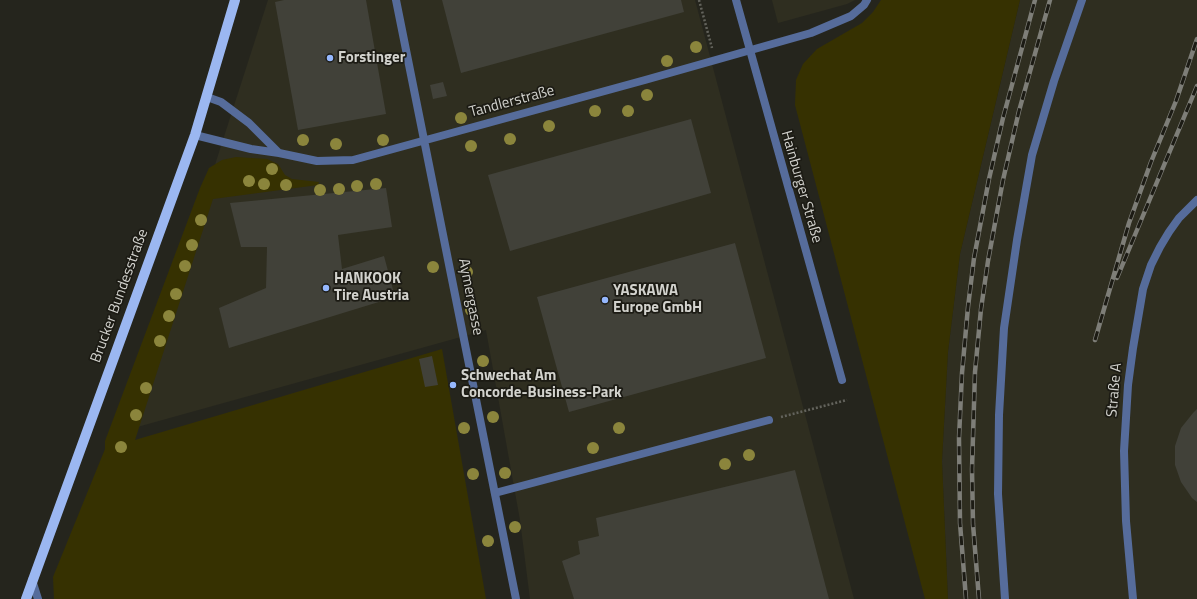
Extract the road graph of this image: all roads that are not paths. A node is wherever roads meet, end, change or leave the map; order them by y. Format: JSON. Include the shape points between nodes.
{"nodes":[{"id":1,"x":235,"y":0,"type":"edge"},
{"id":2,"x":396,"y":0,"type":"edge"},
{"id":3,"x":736,"y":0,"type":"edge"},
{"id":4,"x":867,"y":0,"type":"edge"},
{"id":5,"x":1082,"y":0,"type":"edge"},
{"id":6,"x":750,"y":50,"type":"junction"},
{"id":7,"x":207,"y":97,"type":"junction"},
{"id":8,"x":195,"y":135,"type":"junction"},
{"id":9,"x":425,"y":140,"type":"junction"},
{"id":10,"x":280,"y":153,"type":"junction"},
{"id":11,"x":1197,"y":200,"type":"edge"},
{"id":12,"x":842,"y":380,"type":"dead end"},
{"id":13,"x":769,"y":420,"type":"road end"},
{"id":14,"x":495,"y":493,"type":"junction"},
{"id":15,"x":32,"y":580,"type":"junction"},
{"id":16,"x":26,"y":599,"type":"edge"},
{"id":17,"x":38,"y":599,"type":"edge"},
{"id":18,"x":516,"y":599,"type":"edge"},
{"id":19,"x":1005,"y":599,"type":"edge"},
{"id":20,"x":1133,"y":599,"type":"edge"}],
"edges":[{"from":1,"to":7,"type":"main road","name":"Brucker Bundesstraße"},
{"from":2,"to":9,"type":"street","name":"Aymergasse"},
{"from":3,"to":6,"type":"street","name":"Hainburger Straße"},
{"from":4,"to":6,"type":"street","name":"Tandlerstraße","via":[[851,16],[818,30]]},
{"from":5,"to":19,"type":"street","via":[[1032,156],[1004,328],[998,494]]},
{"from":6,"to":9,"type":"street","name":"Tandlerstraße"},
{"from":6,"to":12,"type":"street","name":"Hainburger Straße"},
{"from":7,"to":8,"type":"main road","name":"Brucker Bundesstraße"},
{"from":7,"to":10,"type":"street","via":[[221,102],[249,123]]},
{"from":8,"to":10,"type":"street","name":"Tandlerstraße","via":[[251,149]]},
{"from":8,"to":15,"type":"main road","name":"Brucker Bundesstraße"},
{"from":9,"to":10,"type":"street","name":"Tandlerstraße","via":[[352,160],[317,161]]},
{"from":9,"to":14,"type":"street","name":"Aymergasse"},
{"from":11,"to":20,"type":"street","name":"Straße A","via":[[1169,232],[1151,265],[1143,289],[1133,348],[1124,451],[1126,527]]},
{"from":13,"to":14,"type":"street"},
{"from":14,"to":18,"type":"street","name":"Aymergasse"},
{"from":15,"to":16,"type":"main road","name":"Brucker Bundesstraße"},
{"from":15,"to":17,"type":"street"}]}
